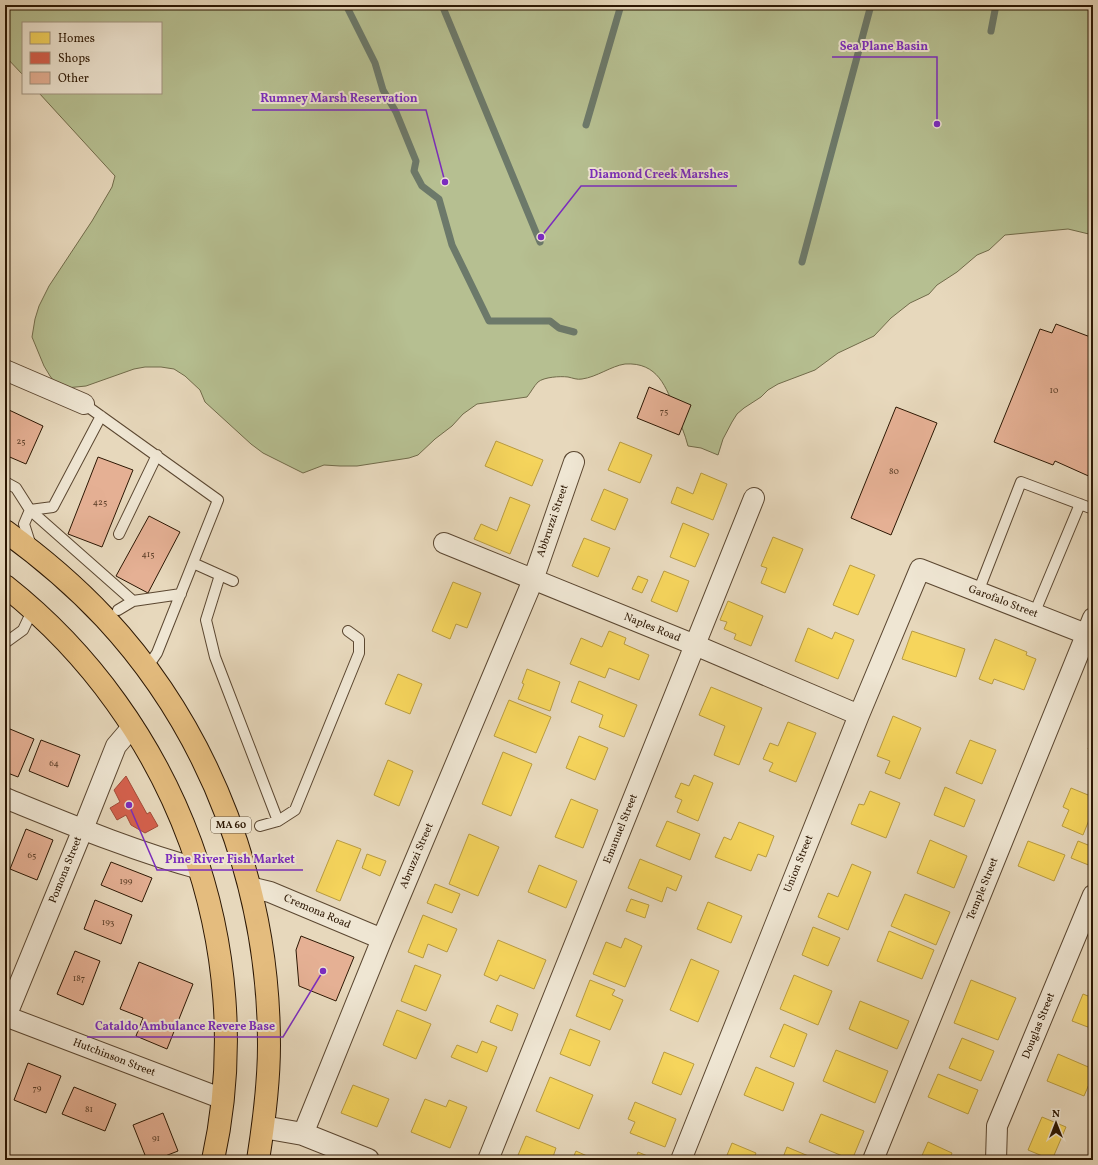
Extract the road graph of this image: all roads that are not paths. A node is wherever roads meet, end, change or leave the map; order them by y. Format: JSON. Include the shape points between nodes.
{"nodes":[{"id":1,"x":5,"y":370,"type":"edge"},
{"id":2,"x":84,"y":404,"type":"joint"},
{"id":3,"x":101,"y":416,"type":"junction"},
{"id":4,"x":157,"y":455,"type":"junction"},
{"id":5,"x":574,"y":462,"type":"dead end"},
{"id":6,"x":5,"y":482,"type":"edge"},
{"id":7,"x":754,"y":498,"type":"dead end"},
{"id":8,"x":1080,"y":504,"type":"junction"},
{"id":9,"x":1093,"y":509,"type":"edge"},
{"id":10,"x":30,"y":510,"type":"junction"},
{"id":11,"x":5,"y":531,"type":"edge"},
{"id":12,"x":119,"y":534,"type":"dead end"},
{"id":13,"x":444,"y":543,"type":"dead end"},
{"id":14,"x":33,"y":552,"type":"junction"},
{"id":15,"x":193,"y":563,"type":"junction"},
{"id":16,"x":920,"y":569,"type":"joint"},
{"id":17,"x":220,"y":575,"type":"junction"},
{"id":18,"x":533,"y":580,"type":"junction"},
{"id":19,"x":233,"y":581,"type":"dead end"},
{"id":20,"x":5,"y":586,"type":"edge"},
{"id":21,"x":978,"y":592,"type":"junction"},
{"id":22,"x":181,"y":594,"type":"junction"},
{"id":23,"x":133,"y":601,"type":"junction"},
{"id":24,"x":33,"y":609,"type":"junction"},
{"id":25,"x":118,"y":610,"type":"dead end"},
{"id":26,"x":1034,"y":614,"type":"junction"},
{"id":27,"x":1090,"y":626,"type":"edge"},
{"id":28,"x":348,"y":631,"type":"dead end"},
{"id":29,"x":5,"y":643,"type":"edge"},
{"id":30,"x":695,"y":645,"type":"junction"},
{"id":31,"x":146,"y":669,"type":"junction"},
{"id":32,"x":859,"y":715,"type":"junction"},
{"id":33,"x":133,"y":726,"type":"junction"},
{"id":34,"x":5,"y":798,"type":"edge"},
{"id":35,"x":278,"y":821,"type":"junction"},
{"id":36,"x":260,"y":826,"type":"dead end"},
{"id":37,"x":83,"y":829,"type":"junction"},
{"id":38,"x":200,"y":869,"type":"junction"},
{"id":39,"x":250,"y":887,"type":"junction"},
{"id":40,"x":1093,"y":895,"type":"edge"},
{"id":41,"x":382,"y":939,"type":"junction"},
{"id":42,"x":5,"y":1017,"type":"edge"},
{"id":43,"x":223,"y":1099,"type":"junction"},
{"id":44,"x":263,"y":1127,"type":"junction"},
{"id":45,"x":303,"y":1134,"type":"junction"},
{"id":46,"x":363,"y":1159,"type":"edge"},
{"id":47,"x":213,"y":1160,"type":"edge"},
{"id":48,"x":258,"y":1160,"type":"edge"},
{"id":49,"x":488,"y":1160,"type":"edge"},
{"id":50,"x":681,"y":1160,"type":"edge"},
{"id":51,"x":873,"y":1160,"type":"edge"},
{"id":52,"x":996,"y":1160,"type":"edge"}],
"edges":[{"from":1,"to":2,"type":"street"},
{"from":2,"to":3,"type":"lane"},
{"from":3,"to":4,"type":"lane"},
{"from":3,"to":10,"type":"lane","via":[[53,507]]},
{"from":4,"to":12,"type":"lane"},
{"from":4,"to":15,"type":"lane","via":[[218,500]]},
{"from":5,"to":18,"type":"street","name":"Abbruzzi Street"},
{"from":6,"to":10,"type":"lane","via":[[16,488]]},
{"from":7,"to":30,"type":"street","name":"Emanuel Street"},
{"from":8,"to":9,"type":"lane"},
{"from":8,"to":21,"type":"lane","via":[[1021,482]]},
{"from":8,"to":26,"type":"lane"},
{"from":10,"to":14,"type":"lane","via":[[24,524]]},
{"from":10,"to":23,"type":"lane"},
{"from":11,"to":14,"type":"highway","number":"MA 60"},
{"from":13,"to":18,"type":"street","name":"Naples Road"},
{"from":14,"to":31,"type":"highway","number":"MA 60","via":[[65,578],[92,605],[121,636]]},
{"from":15,"to":17,"type":"lane"},
{"from":15,"to":22,"type":"lane"},
{"from":16,"to":21,"type":"street","name":"Garofalo Street"},
{"from":16,"to":32,"type":"street","name":"Union Street"},
{"from":17,"to":19,"type":"lane"},
{"from":17,"to":35,"type":"lane","via":[[206,620],[215,657]]},
{"from":18,"to":30,"type":"street","name":"Naples Road"},
{"from":18,"to":41,"type":"street","name":"Abruzzi Street"},
{"from":20,"to":24,"type":"highway"},
{"from":21,"to":26,"type":"street","name":"Garofalo Street"},
{"from":22,"to":23,"type":"lane"},
{"from":22,"to":31,"type":"lane","via":[[158,653]]},
{"from":23,"to":25,"type":"lane"},
{"from":24,"to":29,"type":"lane","via":[[23,630]]},
{"from":24,"to":33,"type":"highway","via":[[88,665]]},
{"from":26,"to":27,"type":"street","name":"Garofalo Street"},
{"from":27,"to":51,"type":"street","name":"Temple Street"},
{"from":28,"to":35,"type":"lane","via":[[359,639],[358,653],[295,810]]},
{"from":30,"to":32,"type":"street","name":"Naples Road"},
{"from":30,"to":49,"type":"street","name":"Emanuel Street"},
{"from":31,"to":39,"type":"highway","number":"MA 60","via":[[179,718],[209,772],[230,824]]},
{"from":32,"to":50,"type":"street","name":"Union Street"},
{"from":33,"to":37,"type":"street","name":"Pomona Street","via":[[116,746]]},
{"from":33,"to":38,"type":"highway","via":[[172,796]]},
{"from":34,"to":37,"type":"street"},
{"from":35,"to":36,"type":"lane"},
{"from":37,"to":38,"type":"street","via":[[173,862]]},
{"from":37,"to":42,"type":"street","name":"Pomona Street"},
{"from":38,"to":43,"type":"highway","via":[[214,925],[223,984],[226,1042]]},
{"from":39,"to":41,"type":"street","name":"Cremona Road","via":[[270,892]]},
{"from":39,"to":44,"type":"highway","number":"MA 60","via":[[261,944],[268,1003],[269,1067]]},
{"from":40,"to":52,"type":"street","name":"Douglas Street","via":[[998,1126]]},
{"from":41,"to":45,"type":"street","name":"Abruzzi Street"},
{"from":42,"to":43,"type":"street","name":"Hutchinson Street"},
{"from":43,"to":47,"type":"highway"},
{"from":44,"to":45,"type":"street"},
{"from":44,"to":48,"type":"highway","number":"MA 60"},
{"from":45,"to":46,"type":"street"}]}
